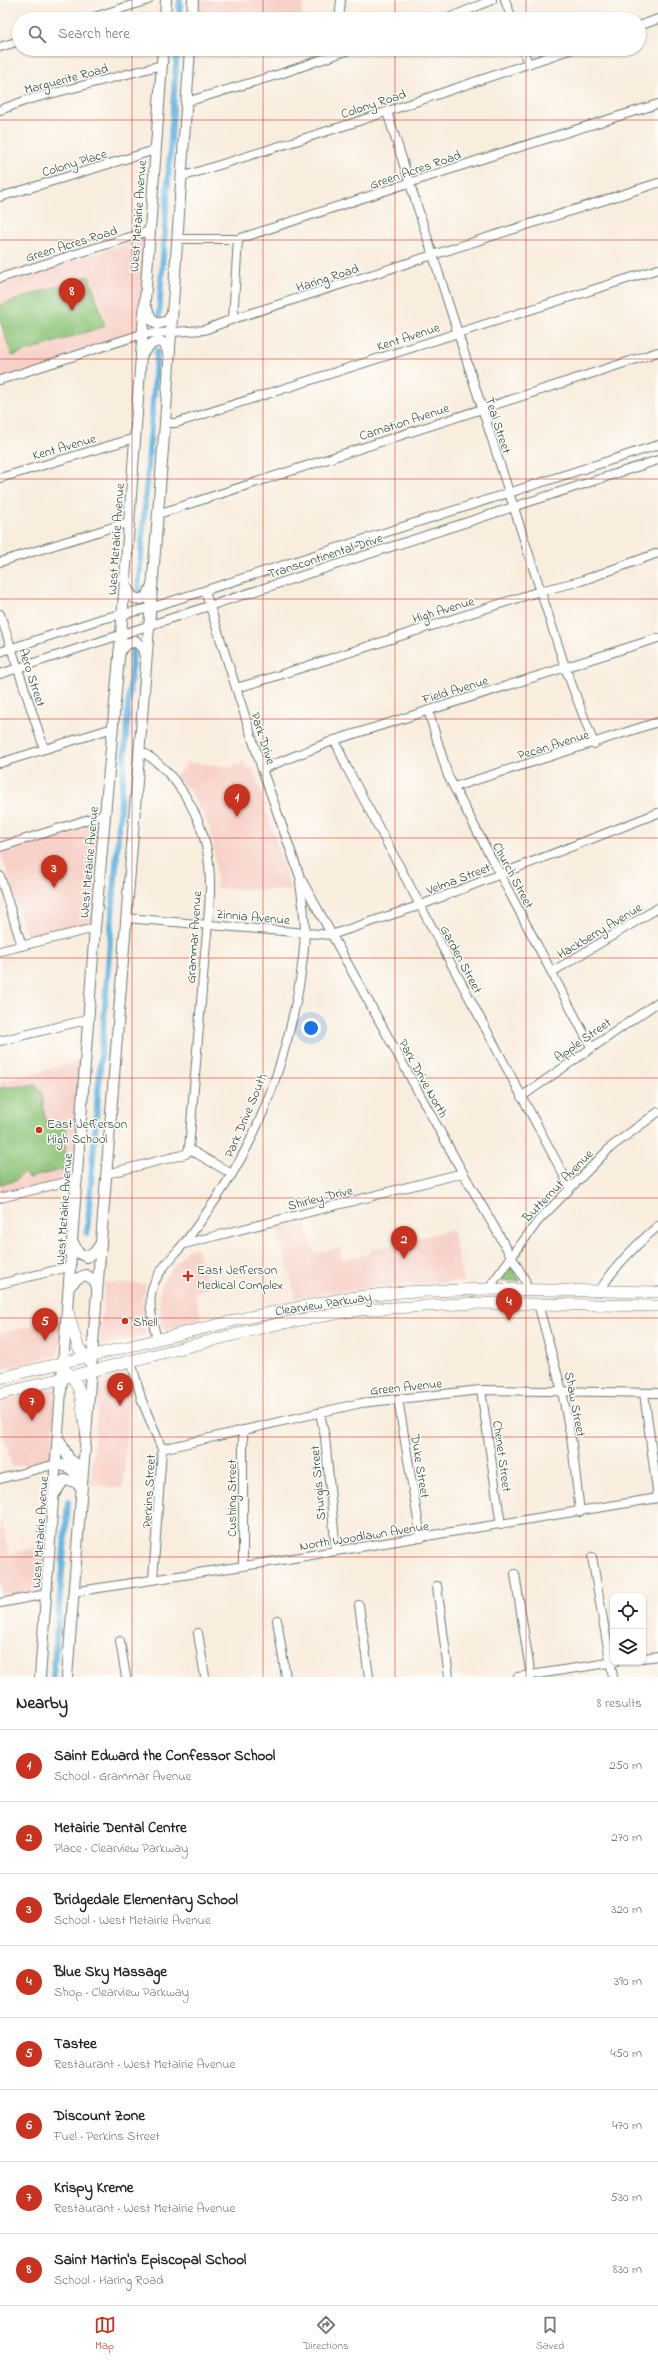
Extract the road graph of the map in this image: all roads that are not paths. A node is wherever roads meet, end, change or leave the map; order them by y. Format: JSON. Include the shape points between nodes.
{"nodes":[{"id":1,"x":148,"y":0,"type":"edge"},
{"id":2,"x":166,"y":0,"type":"edge"},
{"id":3,"x":193,"y":0,"type":"edge"},
{"id":4,"x":340,"y":0,"type":"edge"},
{"id":5,"x":492,"y":0,"type":"edge"},
{"id":6,"x":505,"y":0,"type":"edge"},
{"id":7,"x":110,"y":12,"type":"edge"},
{"id":8,"x":165,"y":12,"type":"edge"},
{"id":9,"x":192,"y":12,"type":"edge"},
{"id":10,"x":339,"y":12,"type":"edge"},
{"id":11,"x":463,"y":12,"type":"edge"},
{"id":12,"x":509,"y":12,"type":"edge"},
{"id":13,"x":658,"y":20,"type":"edge"},
{"id":14,"x":646,"y":24,"type":"edge"},
{"id":15,"x":12,"y":43,"type":"edge"},
{"id":16,"x":0,"y":47,"type":"edge"},
{"id":17,"x":163,"y":56,"type":"edge"},
{"id":18,"x":189,"y":56,"type":"edge"},
{"id":19,"x":324,"y":56,"type":"edge"},
{"id":20,"x":525,"y":56,"type":"edge"},
{"id":21,"x":551,"y":56,"type":"edge"},
{"id":22,"x":528,"y":64,"type":"junction"},
{"id":23,"x":162,"y":66,"type":"junction"},
{"id":24,"x":186,"y":102,"type":"junction"},
{"id":25,"x":658,"y":104,"type":"edge"},
{"id":26,"x":0,"y":110,"type":"edge"},
{"id":27,"x":387,"y":112,"type":"junction"},
{"id":28,"x":155,"y":150,"type":"junction"},
{"id":29,"x":181,"y":177,"type":"junction"},
{"id":30,"x":658,"y":183,"type":"edge"},
{"id":31,"x":409,"y":184,"type":"junction"},
{"id":32,"x":0,"y":197,"type":"edge"},
{"id":33,"x":149,"y":231,"type":"junction"},
{"id":34,"x":178,"y":239,"type":"junction"},
{"id":35,"x":238,"y":239,"type":"junction"},
{"id":36,"x":432,"y":256,"type":"junction"},
{"id":37,"x":658,"y":269,"type":"edge"},
{"id":38,"x":0,"y":278,"type":"edge"},
{"id":39,"x":144,"y":297,"type":"junction"},
{"id":40,"x":172,"y":313,"type":"junction"},
{"id":41,"x":233,"y":319,"type":"junction"},
{"id":42,"x":170,"y":332,"type":"junction"},
{"id":43,"x":456,"y":333,"type":"junction"},
{"id":44,"x":142,"y":334,"type":"junction"},
{"id":45,"x":658,"y":352,"type":"edge"},
{"id":46,"x":169,"y":358,"type":"junction"},
{"id":47,"x":140,"y":361,"type":"junction"},
{"id":48,"x":0,"y":380,"type":"edge"},
{"id":49,"x":481,"y":409,"type":"junction"},
{"id":50,"x":165,"y":422,"type":"junction"},
{"id":51,"x":135,"y":438,"type":"junction"},
{"id":52,"x":658,"y":445,"type":"edge"},
{"id":53,"x":658,"y":460,"type":"edge"},
{"id":54,"x":0,"y":478,"type":"edge"},
{"id":55,"x":509,"y":493,"type":"junction"},
{"id":56,"x":514,"y":507,"type":"junction"},
{"id":57,"x":158,"y":514,"type":"junction"},
{"id":58,"x":129,"y":522,"type":"junction"},
{"id":59,"x":658,"y":553,"type":"edge"},
{"id":60,"x":0,"y":562,"type":"edge"},
{"id":61,"x":125,"y":581,"type":"junction"},
{"id":62,"x":152,"y":583,"type":"junction"},
{"id":63,"x":205,"y":590,"type":"junction"},
{"id":64,"x":540,"y":591,"type":"junction"},
{"id":65,"x":209,"y":605,"type":"junction"},
{"id":66,"x":150,"y":608,"type":"junction"},
{"id":67,"x":0,"y":614,"type":"edge"},
{"id":68,"x":122,"y":615,"type":"junction"},
{"id":69,"x":149,"y":625,"type":"junction"},
{"id":70,"x":121,"y":636,"type":"junction"},
{"id":71,"x":658,"y":638,"type":"edge"},
{"id":72,"x":11,"y":648,"type":"junction"},
{"id":73,"x":0,"y":652,"type":"edge"},
{"id":74,"x":119,"y":653,"type":"junction"},
{"id":75,"x":146,"y":663,"type":"junction"},
{"id":76,"x":18,"y":668,"type":"junction"},
{"id":77,"x":565,"y":668,"type":"junction"},
{"id":78,"x":0,"y":674,"type":"edge"},
{"id":79,"x":236,"y":688,"type":"junction"},
{"id":80,"x":428,"y":710,"type":"junction"},
{"id":81,"x":658,"y":722,"type":"edge"},
{"id":82,"x":113,"y":728,"type":"junction"},
{"id":83,"x":335,"y":740,"type":"junction"},
{"id":84,"x":594,"y":744,"type":"junction"},
{"id":85,"x":44,"y":748,"type":"junction"},
{"id":86,"x":139,"y":750,"type":"junction"},
{"id":87,"x":0,"y":763,"type":"edge"},
{"id":88,"x":262,"y":769,"type":"junction"},
{"id":89,"x":454,"y":787,"type":"junction"},
{"id":90,"x":658,"y":813,"type":"edge"},
{"id":91,"x":105,"y":814,"type":"junction"},
{"id":92,"x":0,"y":847,"type":"edge"},
{"id":93,"x":501,"y":875,"type":"junction"},
{"id":94,"x":0,"y":876,"type":"edge"},
{"id":95,"x":300,"y":877,"type":"junction"},
{"id":96,"x":421,"y":905,"type":"junction"},
{"id":97,"x":658,"y":908,"type":"edge"},
{"id":98,"x":126,"y":918,"type":"junction"},
{"id":99,"x":207,"y":924,"type":"junction"},
{"id":100,"x":95,"y":928,"type":"junction"},
{"id":101,"x":305,"y":932,"type":"junction"},
{"id":102,"x":331,"y":935,"type":"junction"},
{"id":103,"x":22,"y":946,"type":"junction"},
{"id":104,"x":0,"y":951,"type":"edge"},
{"id":105,"x":552,"y":972,"type":"junction"},
{"id":106,"x":658,"y":1002,"type":"edge"},
{"id":107,"x":90,"y":1019,"type":"junction"},
{"id":108,"x":0,"y":1041,"type":"edge"},
{"id":109,"x":591,"y":1047,"type":"junction"},
{"id":110,"x":521,"y":1097,"type":"junction"},
{"id":111,"x":658,"y":1112,"type":"edge"},
{"id":112,"x":189,"y":1149,"type":"junction"},
{"id":113,"x":463,"y":1173,"type":"junction"},
{"id":114,"x":106,"y":1174,"type":"junction"},
{"id":115,"x":232,"y":1174,"type":"junction"},
{"id":116,"x":78,"y":1179,"type":"junction"},
{"id":117,"x":570,"y":1187,"type":"junction"},
{"id":118,"x":0,"y":1198,"type":"edge"},
{"id":119,"x":658,"y":1226,"type":"edge"},
{"id":120,"x":101,"y":1243,"type":"junction"},
{"id":121,"x":74,"y":1244,"type":"junction"},
{"id":122,"x":184,"y":1244,"type":"junction"},
{"id":123,"x":511,"y":1256,"type":"junction"},
{"id":124,"x":72,"y":1266,"type":"junction"},
{"id":125,"x":0,"y":1284,"type":"edge"},
{"id":126,"x":70,"y":1285,"type":"junction"},
{"id":127,"x":97,"y":1287,"type":"junction"},
{"id":128,"x":488,"y":1289,"type":"junction"},
{"id":129,"x":527,"y":1289,"type":"junction"},
{"id":130,"x":587,"y":1292,"type":"junction"},
{"id":131,"x":599,"y":1292,"type":"junction"},
{"id":132,"x":658,"y":1292,"type":"edge"},
{"id":133,"x":483,"y":1303,"type":"junction"},
{"id":134,"x":538,"y":1304,"type":"junction"},
{"id":135,"x":658,"y":1306,"type":"edge"},
{"id":136,"x":68,"y":1312,"type":"junction"},
{"id":137,"x":183,"y":1334,"type":"junction"},
{"id":138,"x":156,"y":1340,"type":"junction"},
{"id":139,"x":154,"y":1356,"type":"junction"},
{"id":140,"x":131,"y":1361,"type":"junction"},
{"id":141,"x":89,"y":1362,"type":"junction"},
{"id":142,"x":66,"y":1371,"type":"junction"},
{"id":143,"x":0,"y":1378,"type":"edge"},
{"id":144,"x":482,"y":1390,"type":"junction"},
{"id":145,"x":562,"y":1391,"type":"junction"},
{"id":146,"x":644,"y":1393,"type":"junction"},
{"id":147,"x":658,"y":1393,"type":"edge"},
{"id":148,"x":0,"y":1394,"type":"edge"},
{"id":149,"x":398,"y":1398,"type":"junction"},
{"id":150,"x":320,"y":1412,"type":"junction"},
{"id":151,"x":86,"y":1430,"type":"junction"},
{"id":152,"x":243,"y":1430,"type":"junction"},
{"id":153,"x":59,"y":1435,"type":"junction"},
{"id":154,"x":84,"y":1449,"type":"junction"},
{"id":155,"x":162,"y":1449,"type":"junction"},
{"id":156,"x":66,"y":1455,"type":"junction"},
{"id":157,"x":56,"y":1464,"type":"junction"},
{"id":158,"x":83,"y":1467,"type":"junction"},
{"id":159,"x":0,"y":1479,"type":"edge"},
{"id":160,"x":80,"y":1490,"type":"junction"},
{"id":161,"x":55,"y":1494,"type":"junction"},
{"id":162,"x":658,"y":1498,"type":"edge"},
{"id":163,"x":580,"y":1512,"type":"junction"},
{"id":164,"x":500,"y":1525,"type":"junction"},
{"id":165,"x":421,"y":1538,"type":"junction"},
{"id":166,"x":336,"y":1551,"type":"junction"},
{"id":167,"x":592,"y":1557,"type":"dead end"},
{"id":168,"x":243,"y":1566,"type":"junction"},
{"id":169,"x":515,"y":1574,"type":"dead end"},
{"id":170,"x":153,"y":1580,"type":"junction"},
{"id":171,"x":438,"y":1586,"type":"dead end"},
{"id":172,"x":73,"y":1592,"type":"junction"},
{"id":173,"x":47,"y":1594,"type":"junction"},
{"id":174,"x":0,"y":1603,"type":"edge"},
{"id":175,"x":359,"y":1605,"type":"dead end"},
{"id":176,"x":277,"y":1620,"type":"dead end"},
{"id":177,"x":198,"y":1633,"type":"dead end"},
{"id":178,"x":120,"y":1641,"type":"dead end"},
{"id":179,"x":610,"y":1647,"type":"edge"},
{"id":180,"x":658,"y":1656,"type":"edge"},
{"id":181,"x":646,"y":1658,"type":"edge"},
{"id":182,"x":610,"y":1663,"type":"edge"},
{"id":183,"x":613,"y":1665,"type":"edge"},
{"id":184,"x":530,"y":1676,"type":"edge"},
{"id":185,"x":40,"y":1677,"type":"edge"},
{"id":186,"x":67,"y":1677,"type":"edge"},
{"id":187,"x":126,"y":1677,"type":"edge"},
{"id":188,"x":205,"y":1677,"type":"edge"},
{"id":189,"x":286,"y":1677,"type":"edge"},
{"id":190,"x":369,"y":1677,"type":"edge"},
{"id":191,"x":449,"y":1677,"type":"edge"},
{"id":192,"x":518,"y":1677,"type":"edge"},
{"id":193,"x":612,"y":1677,"type":"edge"}],
"edges":[{"from":1,"to":7,"type":"street"},
{"from":2,"to":8,"type":"main road"},
{"from":3,"to":9,"type":"main road"},
{"from":4,"to":10,"type":"street"},
{"from":5,"to":11,"type":"street"},
{"from":6,"to":12,"type":"street"},
{"from":13,"to":14,"type":"street"},
{"from":15,"to":16,"type":"street"},
{"from":17,"to":23,"type":"main road","name":"West Metairie Avenue"},
{"from":18,"to":24,"type":"main road"},
{"from":19,"to":24,"type":"street"},
{"from":20,"to":22,"type":"street"},
{"from":21,"to":22,"type":"street","name":"Colony Road"},
{"from":22,"to":27,"type":"street","name":"Colony Road"},
{"from":23,"to":26,"type":"street","name":"Marguerite Road","via":[[27,100]]},
{"from":23,"to":28,"type":"main road","name":"West Metairie Avenue"},
{"from":24,"to":29,"type":"main road"},
{"from":25,"to":31,"type":"street","name":"Green Acres Road"},
{"from":27,"to":29,"type":"street","name":"Colony Road"},
{"from":27,"to":31,"type":"street","name":"Teal Street"},
{"from":28,"to":32,"type":"street","name":"Colony Place"},
{"from":28,"to":33,"type":"main road","name":"West Metairie Avenue"},
{"from":29,"to":34,"type":"main road"},
{"from":30,"to":36,"type":"street","name":"Haring Road"},
{"from":31,"to":35,"type":"street","name":"Green Acres Road"},
{"from":31,"to":36,"type":"street","name":"Teal Street"},
{"from":33,"to":38,"type":"street","name":"Green Acres Road"},
{"from":33,"to":39,"type":"main road","name":"West Metairie Avenue"},
{"from":34,"to":35,"type":"street","name":"Green Acres Road"},
{"from":34,"to":40,"type":"main road"},
{"from":35,"to":41,"type":"street"},
{"from":36,"to":41,"type":"street","name":"Haring Road"},
{"from":36,"to":43,"type":"street","name":"Teal Street"},
{"from":37,"to":43,"type":"street","name":"Kent Avenue"},
{"from":39,"to":40,"type":"main road","via":[[146,311],[157,324],[168,321]]},
{"from":39,"to":44,"type":"main road","name":"West Metairie Avenue"},
{"from":40,"to":42,"type":"main road"},
{"from":41,"to":42,"type":"street","name":"Haring Road","via":[[204,330]]},
{"from":42,"to":44,"type":"street","name":"Haring Road"},
{"from":42,"to":46,"type":"main road"},
{"from":43,"to":49,"type":"street","name":"Teal Street"},
{"from":43,"to":50,"type":"street","name":"Kent Avenue","via":[[176,423]]},
{"from":44,"to":47,"type":"main road","name":"West Metairie Avenue"},
{"from":44,"to":48,"type":"street","name":"Haring Road"},
{"from":45,"to":49,"type":"street","name":"Carnation Avenue"},
{"from":46,"to":47,"type":"main road","via":[[167,347],[162,342],[155,342],[148,346]]},
{"from":46,"to":50,"type":"main road"},
{"from":47,"to":51,"type":"main road","name":"West Metairie Avenue"},
{"from":49,"to":55,"type":"street","name":"Teal Street"},
{"from":49,"to":57,"type":"street","name":"Carnation Avenue"},
{"from":50,"to":57,"type":"main road"},
{"from":51,"to":54,"type":"street","name":"Kent Avenue"},
{"from":51,"to":58,"type":"main road","name":"West Metairie Avenue"},
{"from":52,"to":55,"type":"street","name":"Transcontinental Drive"},
{"from":53,"to":56,"type":"street","name":"Transcontinental Drive"},
{"from":55,"to":56,"type":"street","name":"Teal Street"},
{"from":55,"to":63,"type":"street","name":"Transcontinental Drive"},
{"from":56,"to":64,"type":"street","name":"Teal Street"},
{"from":56,"to":65,"type":"street","name":"Transcontinental Drive"},
{"from":57,"to":62,"type":"main road"},
{"from":58,"to":60,"type":"street"},
{"from":58,"to":61,"type":"main road","name":"West Metairie Avenue"},
{"from":59,"to":64,"type":"street","name":"High Avenue","via":[[581,580]]},
{"from":61,"to":62,"type":"main road","via":[[128,594],[140,599],[146,596]]},
{"from":61,"to":68,"type":"main road","name":"West Metairie Avenue"},
{"from":62,"to":66,"type":"main road"},
{"from":63,"to":65,"type":"street","name":"Park Drive"},
{"from":63,"to":66,"type":"street","name":"Transcontinental Drive"},
{"from":64,"to":77,"type":"street","name":"Teal Street"},
{"from":64,"to":79,"type":"street","name":"High Avenue"},
{"from":65,"to":69,"type":"street","name":"Transcontinental Drive"},
{"from":65,"to":79,"type":"street","name":"Park Drive"},
{"from":66,"to":68,"type":"street","name":"Transcontinental Drive"},
{"from":66,"to":69,"type":"main road"},
{"from":67,"to":72,"type":"street","name":"Aero Street"},
{"from":68,"to":70,"type":"main road","name":"West Metairie Avenue"},
{"from":68,"to":72,"type":"street","name":"Transcontinental Drive","via":[[101,619]]},
{"from":69,"to":70,"type":"street","name":"Transcontinental Drive"},
{"from":69,"to":75,"type":"main road"},
{"from":70,"to":74,"type":"main road","name":"West Metairie Avenue"},
{"from":70,"to":76,"type":"street","name":"Transcontinental Drive"},
{"from":71,"to":77,"type":"street","name":"Field Avenue"},
{"from":72,"to":73,"type":"street","name":"Transcontinental Drive"},
{"from":72,"to":76,"type":"street","name":"Aero Street"},
{"from":74,"to":75,"type":"main road","via":[[124,645],[135,641],[143,648]]},
{"from":74,"to":82,"type":"main road","name":"West Metairie Avenue"},
{"from":75,"to":86,"type":"main road"},
{"from":76,"to":78,"type":"street","name":"Transcontinental Drive"},
{"from":76,"to":85,"type":"street","name":"Aero Street"},
{"from":77,"to":80,"type":"street","name":"Field Avenue"},
{"from":77,"to":84,"type":"street","name":"Teal Street"},
{"from":79,"to":88,"type":"street","name":"Park Drive"},
{"from":80,"to":83,"type":"street","name":"Field Avenue"},
{"from":80,"to":89,"type":"street","name":"Church Street","via":[[448,776]]},
{"from":81,"to":84,"type":"street","name":"Pecan Avenue"},
{"from":82,"to":85,"type":"street"},
{"from":82,"to":91,"type":"main road","name":"West Metairie Avenue"},
{"from":83,"to":88,"type":"street","name":"Field Avenue"},
{"from":83,"to":96,"type":"street","name":"Garden Street","via":[[346,766]]},
{"from":84,"to":89,"type":"street","name":"Pecan Avenue"},
{"from":85,"to":87,"type":"street"},
{"from":86,"to":98,"type":"main road"},
{"from":86,"to":99,"type":"street","name":"Grammar Avenue","via":[[168,773],[193,809],[207,851]]},
{"from":88,"to":95,"type":"street","name":"Park Drive"},
{"from":89,"to":93,"type":"street","name":"Church Street"},
{"from":90,"to":93,"type":"street","name":"Velma Street"},
{"from":91,"to":92,"type":"street"},
{"from":91,"to":100,"type":"main road","name":"West Metairie Avenue"},
{"from":93,"to":96,"type":"street","name":"Velma Street"},
{"from":93,"to":105,"type":"street","name":"Church Street"},
{"from":94,"to":103,"type":"street"},
{"from":95,"to":101,"type":"street","name":"Park Drive South"},
{"from":95,"to":102,"type":"street","name":"Park Drive North"},
{"from":96,"to":102,"type":"street","name":"Velma Street"},
{"from":96,"to":110,"type":"street","name":"Garden Street"},
{"from":97,"to":105,"type":"street","name":"Hackberry Avenue"},
{"from":98,"to":99,"type":"street","name":"Zinnia Avenue"},
{"from":98,"to":114,"type":"main road"},
{"from":99,"to":101,"type":"street","name":"Zinnia Avenue"},
{"from":99,"to":112,"type":"street","name":"Grammar Avenue"},
{"from":100,"to":103,"type":"street"},
{"from":100,"to":107,"type":"main road","name":"West Metairie Avenue"},
{"from":101,"to":102,"type":"street","name":"Zinnia Avenue"},
{"from":101,"to":115,"type":"street","name":"Park Drive South","via":[[290,1023],[278,1069],[253,1136]]},
{"from":102,"to":113,"type":"street","name":"Park Drive North"},
{"from":103,"to":104,"type":"street"},
{"from":105,"to":109,"type":"street","name":"Church Street"},
{"from":106,"to":109,"type":"street","name":"Apple Street"},
{"from":107,"to":108,"type":"street"},
{"from":107,"to":116,"type":"main road","name":"West Metairie Avenue"},
{"from":109,"to":110,"type":"street","name":"Apple Street"},
{"from":110,"to":117,"type":"street","name":"Garden Street"},
{"from":111,"to":117,"type":"street","name":"Butternut Avenue","via":[[611,1147]]},
{"from":112,"to":114,"type":"street","via":[[186,1154]]},
{"from":112,"to":115,"type":"street"},
{"from":113,"to":122,"type":"street","name":"Shirley Drive"},
{"from":113,"to":123,"type":"street","name":"Park Drive North"},
{"from":114,"to":120,"type":"main road"},
{"from":115,"to":122,"type":"street","name":"Park Drive South"},
{"from":116,"to":118,"type":"street"},
{"from":116,"to":121,"type":"main road","name":"West Metairie Avenue"},
{"from":117,"to":123,"type":"street","name":"Butternut Avenue","via":[[538,1220]]},
{"from":119,"to":131,"type":"street","via":[[646,1236]]},
{"from":120,"to":121,"type":"main road","via":[[95,1252],[87,1257],[78,1253]]},
{"from":120,"to":127,"type":"main road"},
{"from":121,"to":124,"type":"main road","name":"West Metairie Avenue"},
{"from":122,"to":138,"type":"street","name":"Park Drive South","via":[[153,1286],[152,1313]]},
{"from":123,"to":128,"type":"street","name":"Butternut Avenue"},
{"from":123,"to":129,"type":"street","name":"Park Drive North","via":[[525,1280]]},
{"from":124,"to":125,"type":"street"},
{"from":124,"to":126,"type":"main road","name":"West Metairie Avenue"},
{"from":126,"to":127,"type":"main road","via":[[86,1275],[94,1280]]},
{"from":126,"to":136,"type":"main road","name":"West Metairie Avenue"},
{"from":127,"to":141,"type":"main road"},
{"from":128,"to":129,"type":"highway","name":"Clearview Parkway"},
{"from":128,"to":137,"type":"highway","name":"Clearview Parkway","via":[[402,1292],[348,1298],[245,1318]]},
{"from":129,"to":130,"type":"highway","name":"Clearview Parkway"},
{"from":129,"to":133,"type":"highway","via":[[522,1296],[502,1296]]},
{"from":130,"to":131,"type":"highway","name":"Clearview Parkway"},
{"from":130,"to":134,"type":"highway","via":[[564,1297],[540,1296]]},
{"from":131,"to":132,"type":"highway","name":"Clearview Parkway"},
{"from":133,"to":134,"type":"highway","name":"Clearview Parkway"},
{"from":133,"to":139,"type":"highway","name":"Clearview Parkway","via":[[402,1306],[312,1317]]},
{"from":134,"to":135,"type":"highway","name":"Clearview Parkway"},
{"from":134,"to":145,"type":"street","name":"Shaw Street"},
{"from":136,"to":141,"type":"highway","via":[[78,1346]]},
{"from":136,"to":142,"type":"main road","name":"West Metairie Avenue"},
{"from":137,"to":138,"type":"highway","name":"Clearview Parkway"},
{"from":137,"to":139,"type":"highway","via":[[180,1342],[157,1348]]},
{"from":138,"to":141,"type":"highway","name":"Clearview Parkway"},
{"from":139,"to":140,"type":"highway","name":"Clearview Parkway"},
{"from":140,"to":141,"type":"highway","name":"Clearview Parkway","via":[[106,1367]]},
{"from":140,"to":155,"type":"street","name":"Perkins Street","via":[[142,1401]]},
{"from":141,"to":142,"type":"highway","name":"Clearview Parkway"},
{"from":141,"to":142,"type":"highway","name":"Clearview Parkway"},
{"from":141,"to":151,"type":"main road"},
{"from":142,"to":143,"type":"highway","name":"Clearview Parkway","via":[[47,1367]]},
{"from":142,"to":148,"type":"highway","name":"Clearview Parkway"},
{"from":142,"to":151,"type":"highway","via":[[79,1391]]},
{"from":142,"to":153,"type":"main road","name":"West Metairie Avenue"},
{"from":144,"to":145,"type":"street","name":"Green Avenue"},
{"from":144,"to":149,"type":"street","name":"Green Avenue"},
{"from":144,"to":164,"type":"street","name":"Chenet Street"},
{"from":145,"to":146,"type":"street","name":"Green Avenue"},
{"from":145,"to":163,"type":"street","name":"Shaw Street","via":[[572,1444]]},
{"from":146,"to":147,"type":"street","name":"Green Avenue"},
{"from":146,"to":162,"type":"street"},
{"from":149,"to":150,"type":"street","name":"Green Avenue"},
{"from":149,"to":165,"type":"street","name":"Duke Street"},
{"from":150,"to":152,"type":"street","name":"Green Avenue"},
{"from":150,"to":166,"type":"street","name":"Sturgis Street","via":[[325,1437]]},
{"from":151,"to":154,"type":"main road"},
{"from":152,"to":155,"type":"street","name":"Green Avenue"},
{"from":152,"to":168,"type":"street","name":"Cushing Street"},
{"from":153,"to":156,"type":"main road"},
{"from":153,"to":157,"type":"main road","name":"West Metairie Avenue"},
{"from":154,"to":156,"type":"main road","via":[[78,1456]]},
{"from":154,"to":158,"type":"main road"},
{"from":155,"to":170,"type":"street","name":"Perkins Street"},
{"from":156,"to":158,"type":"main road","via":[[73,1463]]},
{"from":157,"to":159,"type":"street"},
{"from":157,"to":160,"type":"main road","via":[[66,1465],[73,1470]]},
{"from":157,"to":161,"type":"main road","name":"West Metairie Avenue"},
{"from":158,"to":160,"type":"main road"},
{"from":160,"to":161,"type":"main road","via":[[73,1481],[64,1480]]},
{"from":160,"to":172,"type":"main road"},
{"from":161,"to":173,"type":"main road","name":"West Metairie Avenue"},
{"from":162,"to":163,"type":"street","name":"North Woodlawn Avenue"},
{"from":163,"to":164,"type":"street","name":"North Woodlawn Avenue"},
{"from":164,"to":165,"type":"street","name":"North Woodlawn Avenue"},
{"from":165,"to":166,"type":"street","name":"North Woodlawn Avenue"},
{"from":166,"to":168,"type":"street","name":"North Woodlawn Avenue"},
{"from":167,"to":179,"type":"street"},
{"from":168,"to":170,"type":"street","name":"North Woodlawn Avenue"},
{"from":169,"to":184,"type":"street"},
{"from":170,"to":172,"type":"street","name":"North Woodlawn Avenue"},
{"from":171,"to":191,"type":"street"},
{"from":172,"to":186,"type":"main road"},
{"from":173,"to":174,"type":"street"},
{"from":173,"to":185,"type":"main road","name":"West Metairie Avenue"},
{"from":175,"to":190,"type":"street"},
{"from":176,"to":189,"type":"street"},
{"from":177,"to":188,"type":"street"},
{"from":178,"to":187,"type":"street"},
{"from":180,"to":181,"type":"street"},
{"from":182,"to":184,"type":"street"},
{"from":183,"to":193,"type":"street"},
{"from":184,"to":192,"type":"street"}]}
